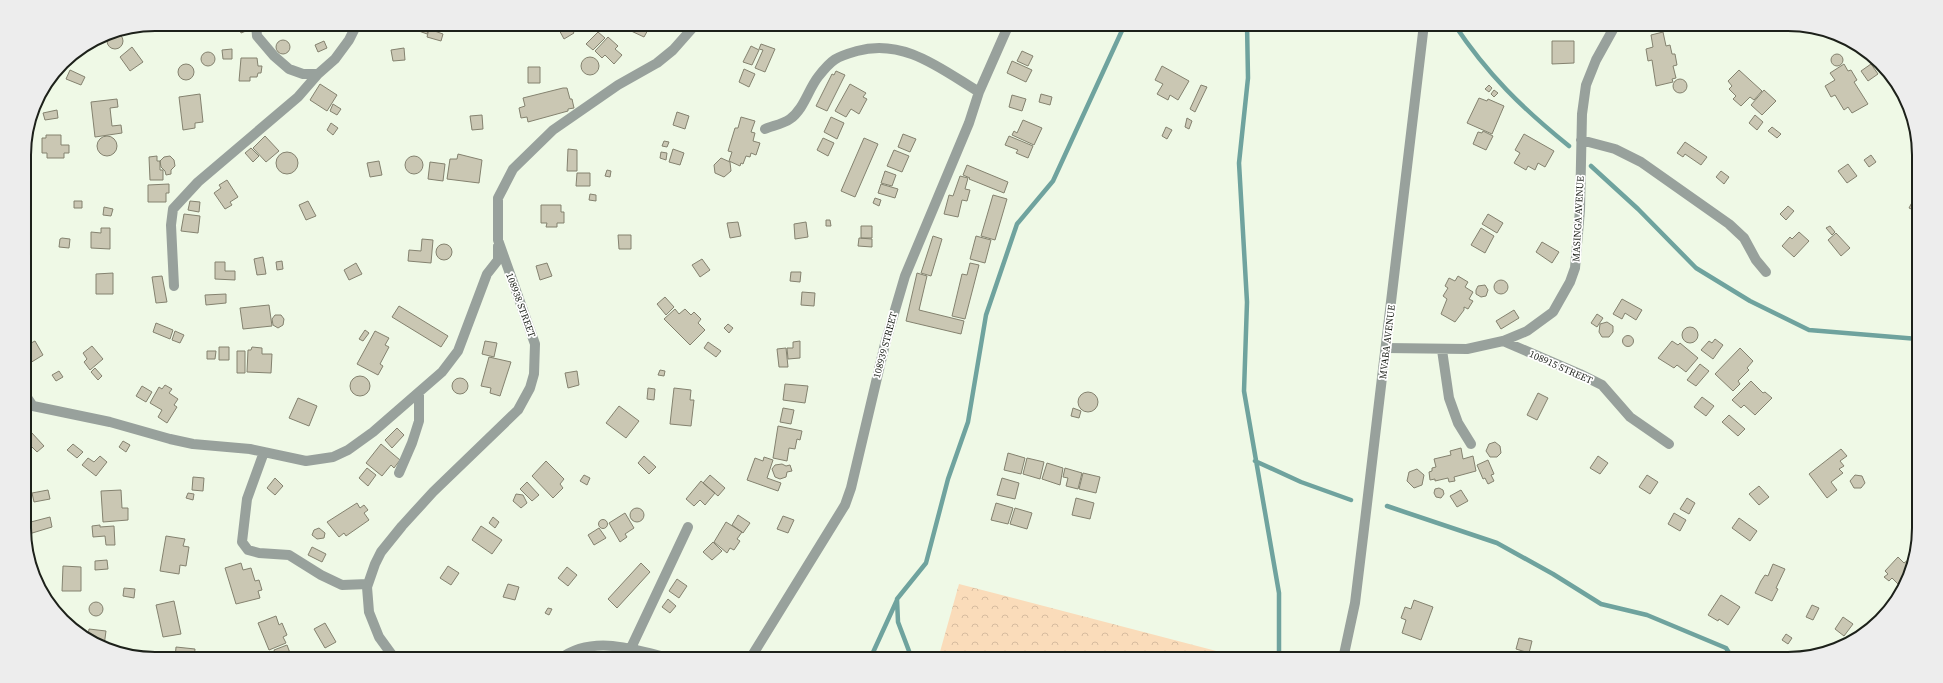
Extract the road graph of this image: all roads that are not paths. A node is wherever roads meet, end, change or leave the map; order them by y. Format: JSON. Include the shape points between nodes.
{"nodes":[{"id":1,"x":257,"y":31,"type":"edge"},
{"id":2,"x":354,"y":31,"type":"edge"},
{"id":3,"x":690,"y":31,"type":"edge"},
{"id":4,"x":1006,"y":31,"type":"edge"},
{"id":5,"x":1423,"y":31,"type":"edge"},
{"id":6,"x":1612,"y":31,"type":"edge"},
{"id":7,"x":318,"y":74,"type":"junction"},
{"id":8,"x":979,"y":92,"type":"junction"},
{"id":9,"x":764,"y":129,"type":"dead end"},
{"id":10,"x":1581,"y":140,"type":"junction"},
{"id":11,"x":498,"y":240,"type":"junction"},
{"id":12,"x":1766,"y":272,"type":"dead end"},
{"id":13,"x":174,"y":286,"type":"dead end"},
{"id":14,"x":1503,"y":341,"type":"junction"},
{"id":15,"x":1386,"y":348,"type":"junction"},
{"id":16,"x":1442,"y":350,"type":"junction"},
{"id":17,"x":419,"y":392,"type":"junction"},
{"id":18,"x":31,"y":406,"type":"edge"},
{"id":19,"x":1471,"y":444,"type":"dead end"},
{"id":20,"x":1669,"y":444,"type":"dead end"},
{"id":21,"x":264,"y":452,"type":"junction"},
{"id":22,"x":399,"y":472,"type":"dead end"},
{"id":23,"x":688,"y":527,"type":"dead end"},
{"id":24,"x":368,"y":584,"type":"junction"},
{"id":25,"x":630,"y":650,"type":"junction"},
{"id":26,"x":390,"y":652,"type":"edge"},
{"id":27,"x":574,"y":652,"type":"edge"},
{"id":28,"x":639,"y":652,"type":"edge"},
{"id":29,"x":754,"y":652,"type":"edge"},
{"id":30,"x":1344,"y":652,"type":"edge"}],
"edges":[{"from":1,"to":7,"type":"street","via":[[257,36],[274,56],[289,68],[303,74]]},
{"from":2,"to":7,"type":"street","via":[[336,59]]},
{"from":3,"to":11,"type":"street","name":"108938 STREET","via":[[657,63],[618,85],[553,130],[517,165],[498,198]]},
{"from":4,"to":8,"type":"street","name":"108939 STREET"},
{"from":5,"to":15,"type":"street","name":"MVABA AVENUE"},
{"from":6,"to":10,"type":"street","name":"MASINGA AVENUE","via":[[1586,85]]},
{"from":7,"to":13,"type":"street","via":[[298,97],[198,182],[173,209],[171,225]]},
{"from":8,"to":9,"type":"street","via":[[901,49],[874,47],[842,54],[832,61],[812,86],[802,108],[790,120]]},
{"from":8,"to":29,"type":"street","name":"108939 STREET","via":[[914,249],[896,301],[845,505]]},
{"from":10,"to":12,"type":"street","via":[[1615,149],[1641,162],[1729,224],[1744,238]]},
{"from":10,"to":14,"type":"street","name":"MASINGA AVENUE","via":[[1580,210],[1575,268],[1570,282],[1553,312],[1527,331]]},
{"from":11,"to":17,"type":"street","via":[[498,260],[487,274],[458,351],[442,372]]},
{"from":11,"to":24,"type":"street","name":"108938 STREET","via":[[535,344],[536,362],[530,388],[518,410],[433,492],[402,526],[382,552]]},
{"from":14,"to":16,"type":"street","name":"MASINGA AVENUE","via":[[1467,349]]},
{"from":14,"to":20,"type":"street","name":"108915 STREET","via":[[1602,385],[1630,417]]},
{"from":15,"to":16,"type":"street","name":"MASINGA AVENUE"},
{"from":15,"to":30,"type":"street","name":"MVABA AVENUE","via":[[1355,603]]},
{"from":16,"to":19,"type":"street","via":[[1449,398],[1458,423]]},
{"from":17,"to":21,"type":"street","via":[[373,432],[348,450],[333,457],[306,461]]},
{"from":17,"to":22,"type":"street","via":[[419,421]]},
{"from":18,"to":21,"type":"street","via":[[110,422],[187,442]]},
{"from":21,"to":24,"type":"street","via":[[247,499],[242,542],[248,550],[289,555],[342,585]]},
{"from":23,"to":25,"type":"street"},
{"from":24,"to":26,"type":"street","name":"108938 STREET","via":[[367,601],[374,627]]},
{"from":25,"to":27,"type":"street","via":[[596,645]]},
{"from":25,"to":28,"type":"street"}]}
